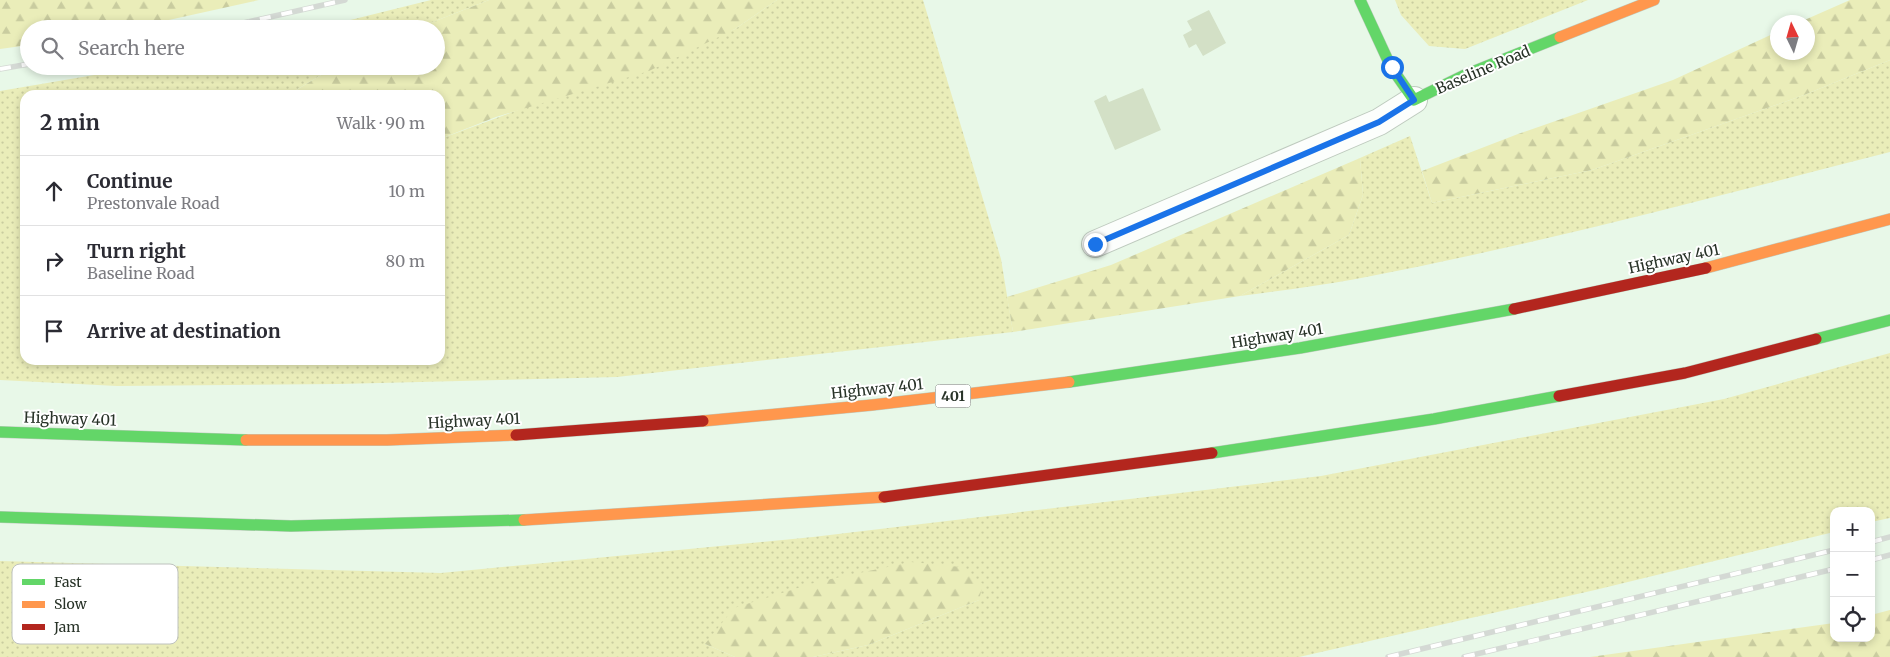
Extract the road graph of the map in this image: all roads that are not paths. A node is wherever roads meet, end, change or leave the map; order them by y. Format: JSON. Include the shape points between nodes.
{"nodes":[{"id":1,"x":1360,"y":0,"type":"edge"},
{"id":2,"x":1654,"y":0,"type":"edge"},
{"id":3,"x":1414,"y":100,"type":"junction"},
{"id":4,"x":1890,"y":219,"type":"edge"},
{"id":5,"x":1095,"y":244,"type":"dead end"},
{"id":6,"x":1890,"y":320,"type":"edge"},
{"id":7,"x":0,"y":432,"type":"edge"},
{"id":8,"x":0,"y":518,"type":"edge"}],
"edges":[{"from":1,"to":3,"type":"main road","via":[[1392,67]]},
{"from":2,"to":3,"type":"main road","name":"Baseline Road","via":[[1467,74]]},
{"from":3,"to":5,"type":"street","name":"Baseline Road","via":[[1379,122]]},
{"from":4,"to":7,"type":"main road","name":"Highway 401","number":"401","via":[[1726,263],[1500,312],[1268,353],[1013,390],[727,420],[440,438],[248,439]]},
{"from":6,"to":8,"type":"main road","via":[[1685,373],[1434,419],[1180,458],[873,498],[557,519],[291,526]]}]}
